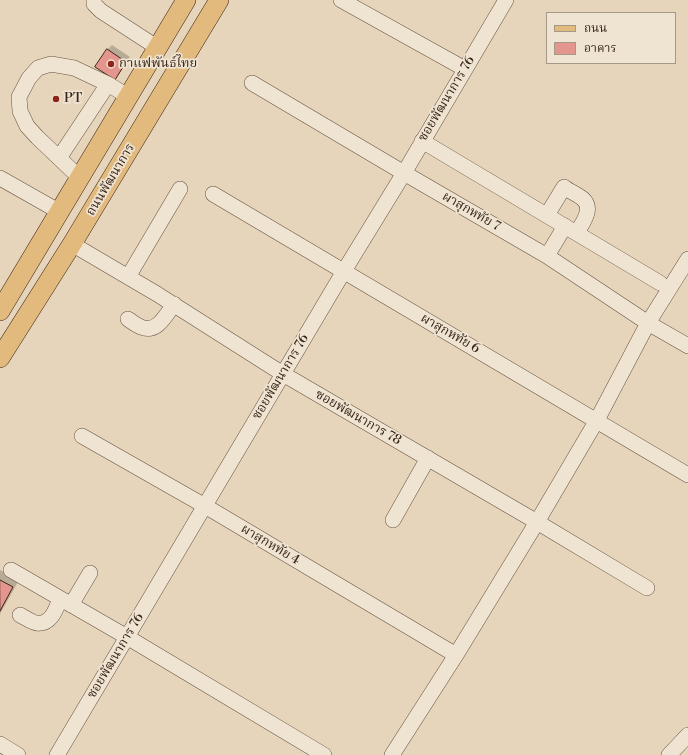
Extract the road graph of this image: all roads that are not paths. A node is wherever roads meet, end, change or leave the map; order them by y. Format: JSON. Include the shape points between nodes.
{"nodes":[{"id":1,"x":94,"y":0,"type":"edge"},
{"id":2,"x":186,"y":0,"type":"edge"},
{"id":3,"x":219,"y":0,"type":"edge"},
{"id":4,"x":341,"y":0,"type":"edge"},
{"id":5,"x":506,"y":0,"type":"edge"},
{"id":6,"x":158,"y":48,"type":"junction"},
{"id":7,"x":465,"y":69,"type":"junction"},
{"id":8,"x":252,"y":83,"type":"dead end"},
{"id":9,"x":108,"y":84,"type":"junction"},
{"id":10,"x":129,"y":97,"type":"junction"},
{"id":11,"x":422,"y":141,"type":"junction"},
{"id":12,"x":60,"y":158,"type":"junction"},
{"id":13,"x":404,"y":173,"type":"junction"},
{"id":14,"x":0,"y":178,"type":"edge"},
{"id":15,"x":80,"y":178,"type":"junction"},
{"id":16,"x":180,"y":189,"type":"dead end"},
{"id":17,"x":213,"y":194,"type":"dead end"},
{"id":18,"x":60,"y":212,"type":"junction"},
{"id":19,"x":547,"y":215,"type":"junction"},
{"id":20,"x":571,"y":230,"type":"junction"},
{"id":21,"x":48,"y":231,"type":"junction"},
{"id":22,"x":72,"y":244,"type":"junction"},
{"id":23,"x":546,"y":256,"type":"junction"},
{"id":24,"x":688,"y":259,"type":"edge"},
{"id":25,"x":344,"y":271,"type":"junction"},
{"id":26,"x":128,"y":277,"type":"junction"},
{"id":27,"x":660,"y":283,"type":"dead end"},
{"id":28,"x":174,"y":304,"type":"junction"},
{"id":29,"x":0,"y":311,"type":"edge"},
{"id":30,"x":128,"y":319,"type":"dead end"},
{"id":31,"x":648,"y":323,"type":"junction"},
{"id":32,"x":688,"y":346,"type":"edge"},
{"id":33,"x":0,"y":358,"type":"edge"},
{"id":34,"x":283,"y":374,"type":"junction"},
{"id":35,"x":597,"y":420,"type":"junction"},
{"id":36,"x":82,"y":436,"type":"dead end"},
{"id":37,"x":428,"y":458,"type":"junction"},
{"id":38,"x":688,"y":475,"type":"edge"},
{"id":39,"x":205,"y":506,"type":"junction"},
{"id":40,"x":393,"y":520,"type":"dead end"},
{"id":41,"x":537,"y":522,"type":"junction"},
{"id":42,"x":11,"y":570,"type":"dead end"},
{"id":43,"x":90,"y":573,"type":"dead end"},
{"id":44,"x":647,"y":588,"type":"dead end"},
{"id":45,"x":65,"y":602,"type":"junction"},
{"id":46,"x":20,"y":614,"type":"dead end"},
{"id":47,"x":126,"y":638,"type":"junction"},
{"id":48,"x":456,"y":655,"type":"junction"},
{"id":49,"x":688,"y":735,"type":"edge"},
{"id":50,"x":0,"y":744,"type":"edge"},
{"id":51,"x":18,"y":755,"type":"edge"},
{"id":52,"x":57,"y":755,"type":"edge"},
{"id":53,"x":324,"y":755,"type":"edge"},
{"id":54,"x":392,"y":755,"type":"edge"},
{"id":55,"x":669,"y":755,"type":"edge"}],
"edges":[{"from":1,"to":6,"type":"street","via":[[94,4],[101,11]]},
{"from":2,"to":6,"type":"main road"},
{"from":3,"to":22,"type":"main road","name":"ถนนพัฒนาการ"},
{"from":4,"to":7,"type":"street"},
{"from":5,"to":7,"type":"street","name":"ซอยพัฒนาการ 76"},
{"from":6,"to":10,"type":"main road"},
{"from":7,"to":11,"type":"street","name":"ซอยพัฒนาการ 76"},
{"from":8,"to":13,"type":"street","name":"ผาสุกหทัย 7"},
{"from":9,"to":10,"type":"street"},
{"from":9,"to":12,"type":"street"},
{"from":9,"to":12,"type":"street","via":[[74,68],[51,64],[38,68],[29,78],[19,97],[20,111],[27,126]]},
{"from":10,"to":15,"type":"main road"},
{"from":11,"to":13,"type":"street","name":"ซอยพัฒนาการ 76"},
{"from":11,"to":19,"type":"street"},
{"from":12,"to":15,"type":"street"},
{"from":13,"to":23,"type":"street","name":"ผาสุกหทัย 7"},
{"from":13,"to":25,"type":"street","name":"ซอยพัฒนาการ 76"},
{"from":14,"to":18,"type":"street"},
{"from":15,"to":18,"type":"main road"},
{"from":16,"to":26,"type":"street"},
{"from":17,"to":25,"type":"street","name":"ผาสุกหทัย 6"},
{"from":18,"to":21,"type":"main road"},
{"from":19,"to":20,"type":"street"},
{"from":19,"to":20,"type":"street","via":[[564,187],[583,199],[588,206],[587,216]]},
{"from":20,"to":23,"type":"street"},
{"from":20,"to":27,"type":"street"},
{"from":21,"to":22,"type":"main road"},
{"from":21,"to":29,"type":"main road"},
{"from":22,"to":26,"type":"street","name":"ซอยพัฒนาการ 78"},
{"from":22,"to":33,"type":"main road","name":"ถนนพัฒนาการ"},
{"from":23,"to":31,"type":"street","name":"ผาสุกหทัย 7"},
{"from":24,"to":31,"type":"street"},
{"from":25,"to":34,"type":"street","name":"ซอยพัฒนาการ 76"},
{"from":25,"to":35,"type":"street","name":"ผาสุกหทัย 6"},
{"from":26,"to":28,"type":"street","name":"ซอยพัฒนาการ 78"},
{"from":28,"to":30,"type":"street","via":[[161,323],[149,330]]},
{"from":28,"to":34,"type":"street","name":"ซอยพัฒนาการ 78"},
{"from":31,"to":32,"type":"street","name":"ผาสุกหทัย 7"},
{"from":31,"to":35,"type":"street"},
{"from":34,"to":37,"type":"street","name":"ซอยพัฒนาการ 78"},
{"from":34,"to":39,"type":"street","name":"ซอยพัฒนาการ 76"},
{"from":35,"to":38,"type":"street","name":"ผาสุกหทัย 6"},
{"from":35,"to":41,"type":"street"},
{"from":36,"to":39,"type":"street","name":"ผาสุกหทัย 4"},
{"from":37,"to":40,"type":"street"},
{"from":37,"to":41,"type":"street","name":"ซอยพัฒนาการ 78"},
{"from":39,"to":47,"type":"street","name":"ซอยพัฒนาการ 76"},
{"from":39,"to":48,"type":"street","name":"ผาสุกหทัย 4"},
{"from":41,"to":44,"type":"street","name":"ซอยพัฒนาการ 78"},
{"from":41,"to":48,"type":"street"},
{"from":42,"to":45,"type":"street"},
{"from":43,"to":45,"type":"street"},
{"from":45,"to":46,"type":"street","via":[[47,622],[36,623]]},
{"from":45,"to":47,"type":"street"},
{"from":47,"to":52,"type":"street","name":"ซอยพัฒนาการ 76"},
{"from":47,"to":53,"type":"street"},
{"from":48,"to":54,"type":"street"},
{"from":49,"to":55,"type":"street"},
{"from":50,"to":51,"type":"street"}]}
